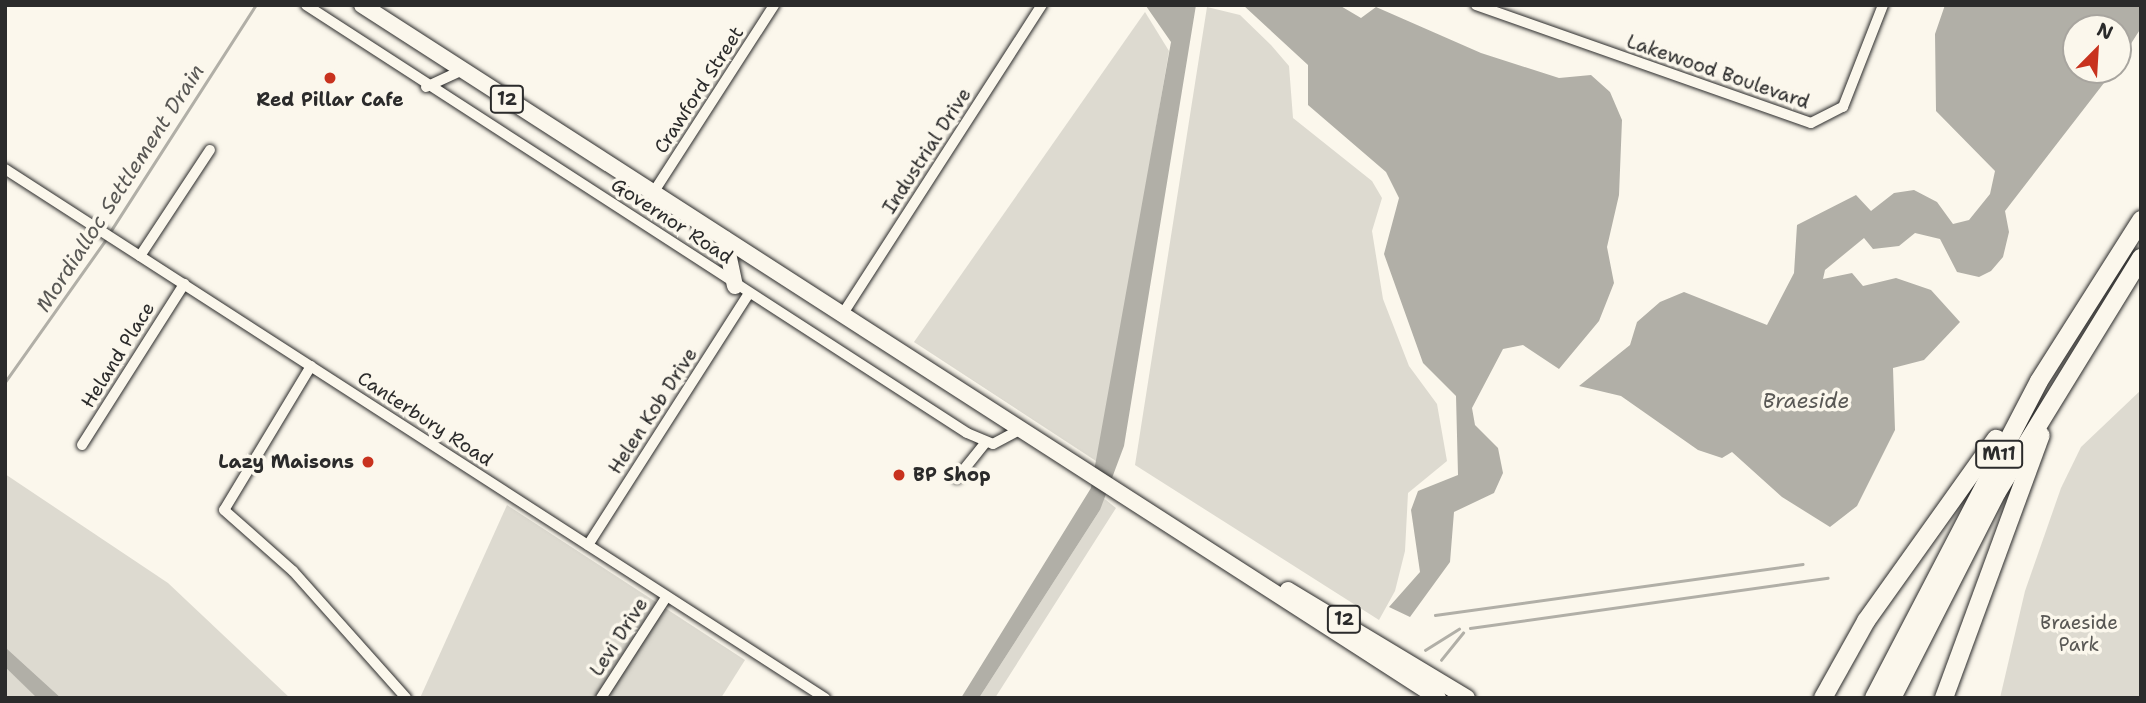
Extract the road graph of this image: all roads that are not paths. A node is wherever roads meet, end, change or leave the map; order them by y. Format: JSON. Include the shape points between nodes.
{"nodes":[{"id":1,"x":306,"y":5,"type":"edge"},
{"id":2,"x":362,"y":5,"type":"edge"},
{"id":3,"x":774,"y":5,"type":"edge"},
{"id":4,"x":1042,"y":5,"type":"edge"},
{"id":5,"x":1476,"y":5,"type":"edge"},
{"id":6,"x":1883,"y":5,"type":"edge"},
{"id":7,"x":462,"y":70,"type":"junction"},
{"id":8,"x":426,"y":87,"type":"junction"},
{"id":9,"x":210,"y":150,"type":"dead end"},
{"id":10,"x":5,"y":169,"type":"edge"},
{"id":11,"x":653,"y":193,"type":"junction"},
{"id":12,"x":2141,"y":220,"type":"edge"},
{"id":13,"x":725,"y":239,"type":"junction"},
{"id":14,"x":140,"y":256,"type":"junction"},
{"id":15,"x":2141,"y":258,"type":"edge"},
{"id":16,"x":184,"y":284,"type":"junction"},
{"id":17,"x":741,"y":291,"type":"junction"},
{"id":18,"x":842,"y":315,"type":"junction"},
{"id":19,"x":311,"y":366,"type":"junction"},
{"id":20,"x":2039,"y":381,"type":"junction"},
{"id":21,"x":2058,"y":392,"type":"junction"},
{"id":22,"x":1023,"y":428,"type":"junction"},
{"id":23,"x":973,"y":436,"type":"junction"},
{"id":24,"x":986,"y":442,"type":"junction"},
{"id":25,"x":82,"y":445,"type":"dead end"},
{"id":26,"x":966,"y":464,"type":"junction"},
{"id":27,"x":957,"y":478,"type":"dead end"},
{"id":28,"x":588,"y":545,"type":"junction"},
{"id":29,"x":1214,"y":553,"type":"junction"},
{"id":30,"x":667,"y":596,"type":"junction"},
{"id":31,"x":406,"y":698,"type":"edge"},
{"id":32,"x":601,"y":698,"type":"edge"},
{"id":33,"x":825,"y":698,"type":"edge"},
{"id":34,"x":1438,"y":698,"type":"edge"},
{"id":35,"x":1467,"y":698,"type":"edge"},
{"id":36,"x":1823,"y":698,"type":"edge"},
{"id":37,"x":1874,"y":698,"type":"edge"},
{"id":38,"x":1892,"y":698,"type":"edge"},
{"id":39,"x":1944,"y":698,"type":"edge"}],
"edges":[{"from":1,"to":8,"type":"street","name":"Governor Road"},
{"from":2,"to":7,"type":"main road","name":"Governor Road","number":"12"},
{"from":3,"to":11,"type":"street","name":"Crawford Street"},
{"from":4,"to":18,"type":"street","name":"Industrial Drive"},
{"from":5,"to":6,"type":"street","name":"Lakewood Boulevard","via":[[1811,123],[1843,107]]},
{"from":7,"to":8,"type":"street"},
{"from":7,"to":11,"type":"main road","name":"Governor Road","number":"12"},
{"from":8,"to":17,"type":"street","name":"Governor Road"},
{"from":9,"to":14,"type":"street"},
{"from":10,"to":14,"type":"street","name":"Canterbury Road"},
{"from":11,"to":13,"type":"main road","name":"Governor Road","number":"12"},
{"from":12,"to":20,"type":"highway","number":"M11"},
{"from":13,"to":17,"type":"main road"},
{"from":13,"to":18,"type":"main road","name":"Governor Road","number":"12"},
{"from":14,"to":16,"type":"street","name":"Canterbury Road"},
{"from":15,"to":21,"type":"highway","number":"M11"},
{"from":16,"to":19,"type":"street","name":"Canterbury Road"},
{"from":16,"to":25,"type":"street","name":"Heland Place"},
{"from":17,"to":23,"type":"street","name":"Governor Road"},
{"from":17,"to":28,"type":"street","name":"Helen Kob Drive"},
{"from":18,"to":22,"type":"main road","name":"Governor Road","number":"12"},
{"from":19,"to":28,"type":"street","name":"Canterbury Road"},
{"from":19,"to":31,"type":"street","via":[[224,510],[302,580]]},
{"from":20,"to":36,"type":"highway","via":[[1867,621]]},
{"from":20,"to":37,"type":"highway","number":"M11"},
{"from":21,"to":38,"type":"highway","number":"M11","via":[[1997,492]]},
{"from":21,"to":39,"type":"highway"},
{"from":22,"to":24,"type":"street","via":[[1003,443]]},
{"from":22,"to":29,"type":"main road","name":"Governor Road","number":"12"},
{"from":23,"to":24,"type":"street","name":"Governor Road"},
{"from":23,"to":26,"type":"street"},
{"from":24,"to":26,"type":"street"},
{"from":26,"to":27,"type":"street"},
{"from":28,"to":30,"type":"street","name":"Canterbury Road"},
{"from":29,"to":34,"type":"main road","name":"Governor Road","number":"12"},
{"from":29,"to":35,"type":"main road","name":"Governor Road","number":"12","via":[[1367,632]]},
{"from":30,"to":32,"type":"street","name":"Levi Drive"},
{"from":30,"to":33,"type":"street","name":"Canterbury Road"}]}
